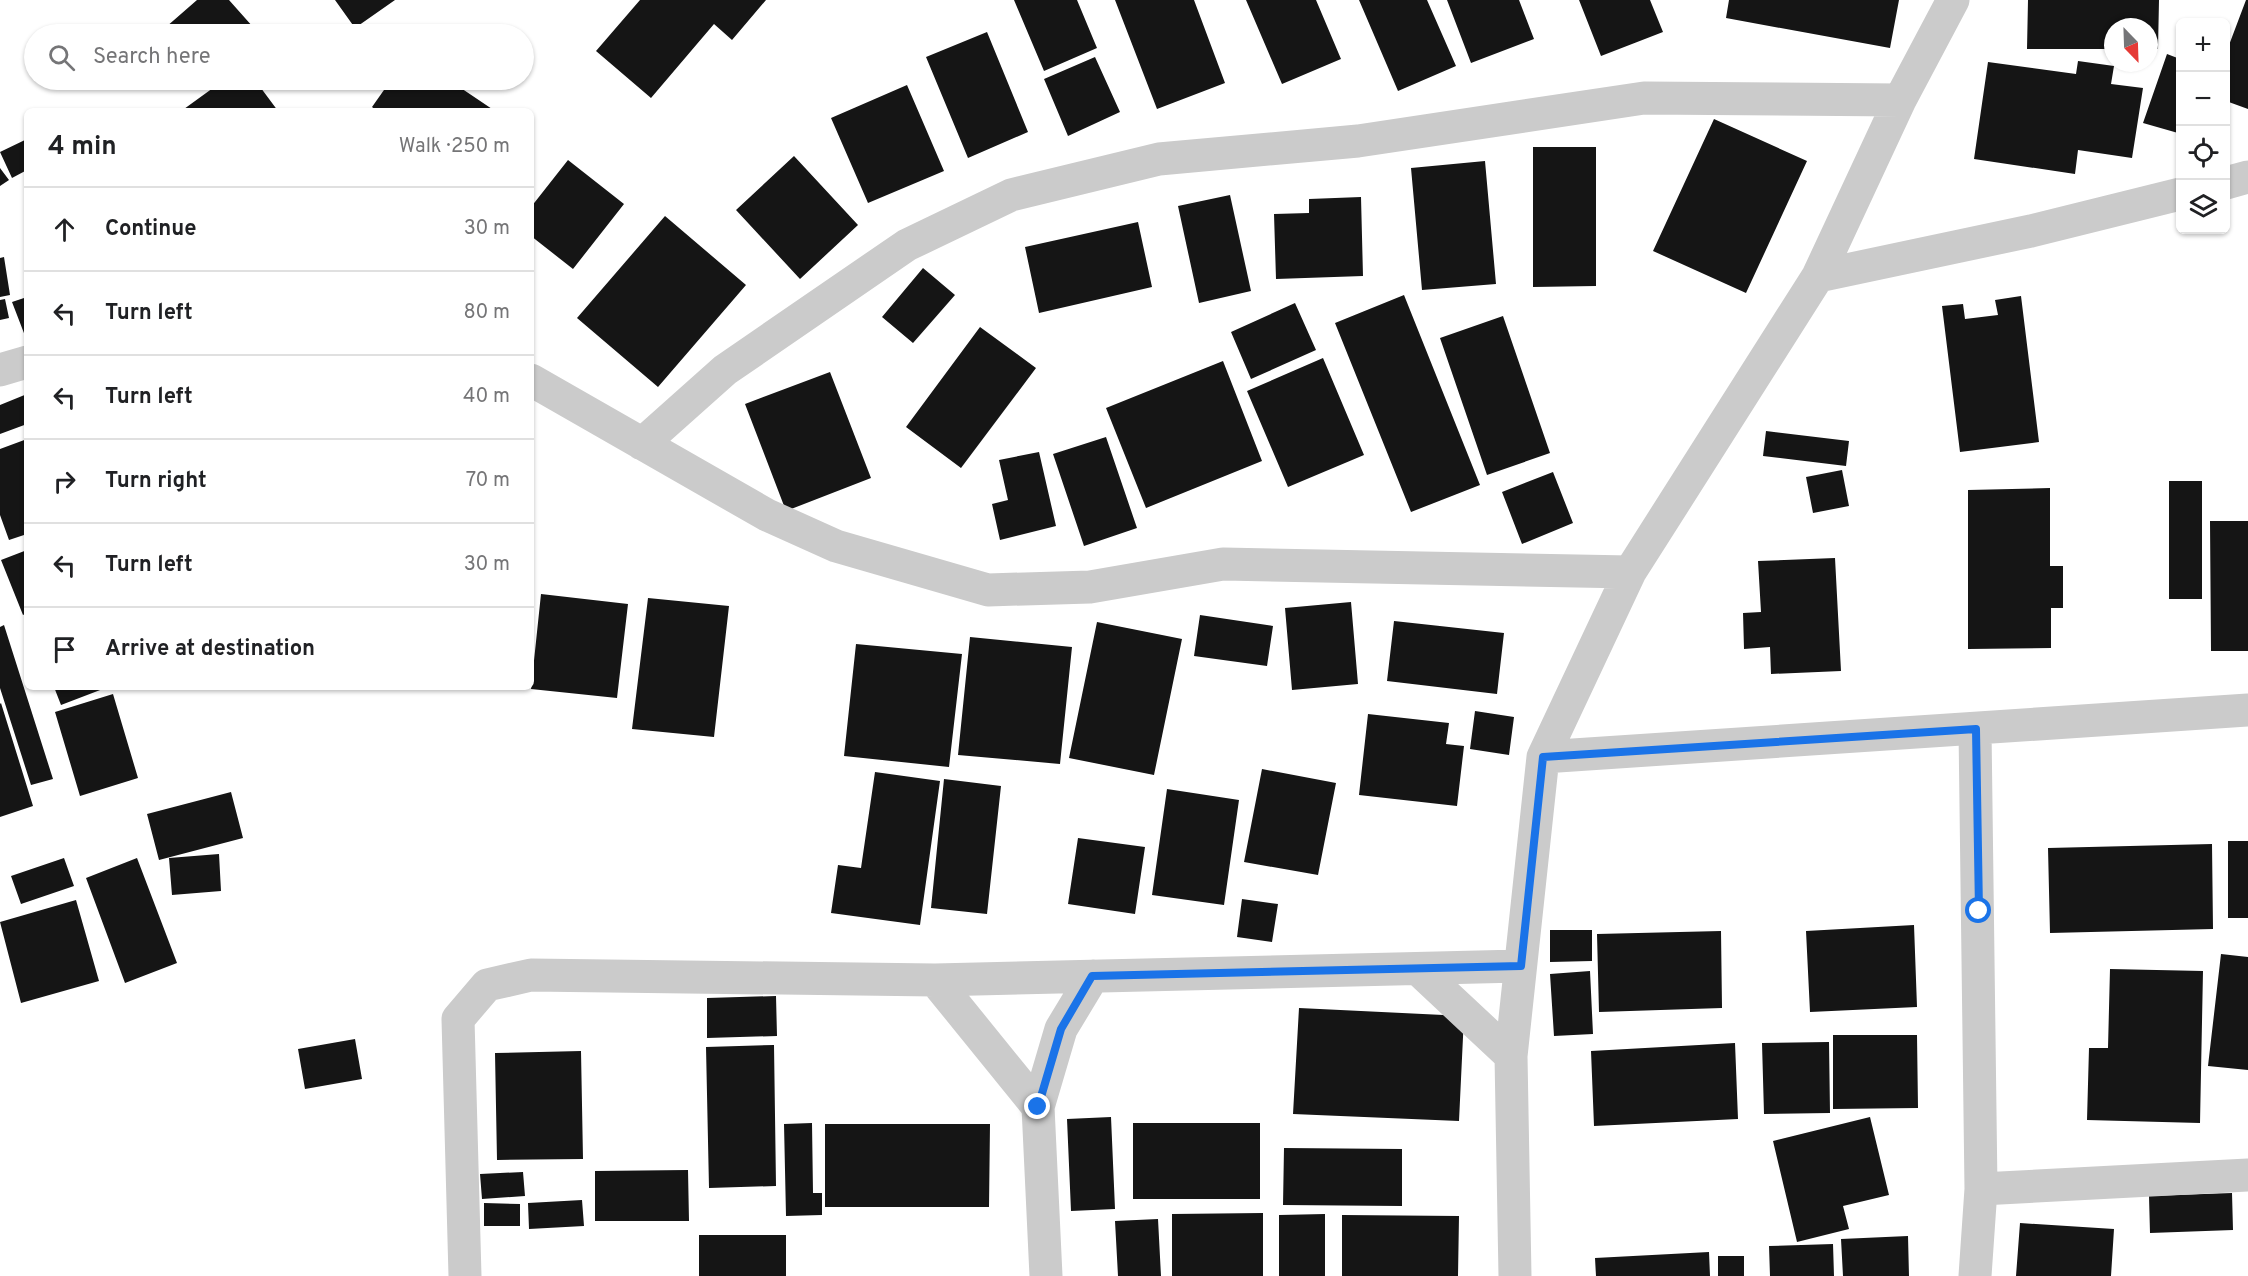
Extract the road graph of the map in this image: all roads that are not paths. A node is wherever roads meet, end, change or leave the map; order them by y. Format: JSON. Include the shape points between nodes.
{"nodes":[{"id":1,"x":1953,"y":0,"type":"edge"},
{"id":2,"x":1900,"y":100,"type":"junction"},
{"id":3,"x":2248,"y":177,"type":"edge"},
{"id":4,"x":2230,"y":182,"type":"edge"},
{"id":5,"x":2176,"y":195,"type":"edge"},
{"id":6,"x":1818,"y":276,"type":"junction"},
{"id":7,"x":24,"y":363,"type":"edge"},
{"id":8,"x":0,"y":370,"type":"edge"},
{"id":9,"x":534,"y":382,"type":"edge"},
{"id":10,"x":642,"y":444,"type":"junction"},
{"id":11,"x":1630,"y":572,"type":"junction"},
{"id":12,"x":2248,"y":711,"type":"edge"},
{"id":13,"x":1976,"y":729,"type":"junction"},
{"id":14,"x":1543,"y":757,"type":"junction"},
{"id":15,"x":1521,"y":966,"type":"junction"},
{"id":16,"x":1419,"y":970,"type":"junction"},
{"id":17,"x":1092,"y":976,"type":"junction"},
{"id":18,"x":935,"y":980,"type":"junction"},
{"id":19,"x":1511,"y":1056,"type":"junction"},
{"id":20,"x":1038,"y":1107,"type":"junction"},
{"id":21,"x":2248,"y":1176,"type":"edge"},
{"id":22,"x":1981,"y":1189,"type":"junction"},
{"id":23,"x":465,"y":1276,"type":"edge"},
{"id":24,"x":1046,"y":1276,"type":"edge"},
{"id":25,"x":1515,"y":1276,"type":"edge"},
{"id":26,"x":1975,"y":1276,"type":"edge"}],
"edges":[{"from":1,"to":2,"type":"street"},
{"from":2,"to":6,"type":"street"},
{"from":2,"to":10,"type":"street","via":[[1644,98],[1358,141],[1159,159],[1011,195],[907,245],[725,370]]},
{"from":3,"to":4,"type":"street"},
{"from":5,"to":6,"type":"street"},
{"from":6,"to":11,"type":"street"},
{"from":7,"to":8,"type":"street"},
{"from":9,"to":10,"type":"street"},
{"from":10,"to":11,"type":"street","via":[[767,515],[836,546],[988,590],[1090,587],[1223,564]]},
{"from":11,"to":14,"type":"street"},
{"from":12,"to":13,"type":"street"},
{"from":13,"to":14,"type":"street"},
{"from":13,"to":22,"type":"street"},
{"from":14,"to":15,"type":"street"},
{"from":15,"to":16,"type":"street"},
{"from":15,"to":19,"type":"street"},
{"from":16,"to":17,"type":"street"},
{"from":16,"to":19,"type":"street"},
{"from":17,"to":18,"type":"street"},
{"from":17,"to":20,"type":"street","via":[[1061,1029]]},
{"from":18,"to":20,"type":"street"},
{"from":18,"to":23,"type":"street","via":[[531,975],[487,985],[458,1019]]},
{"from":19,"to":25,"type":"street"},
{"from":20,"to":24,"type":"street"},
{"from":21,"to":22,"type":"street"},
{"from":22,"to":26,"type":"street"}]}
